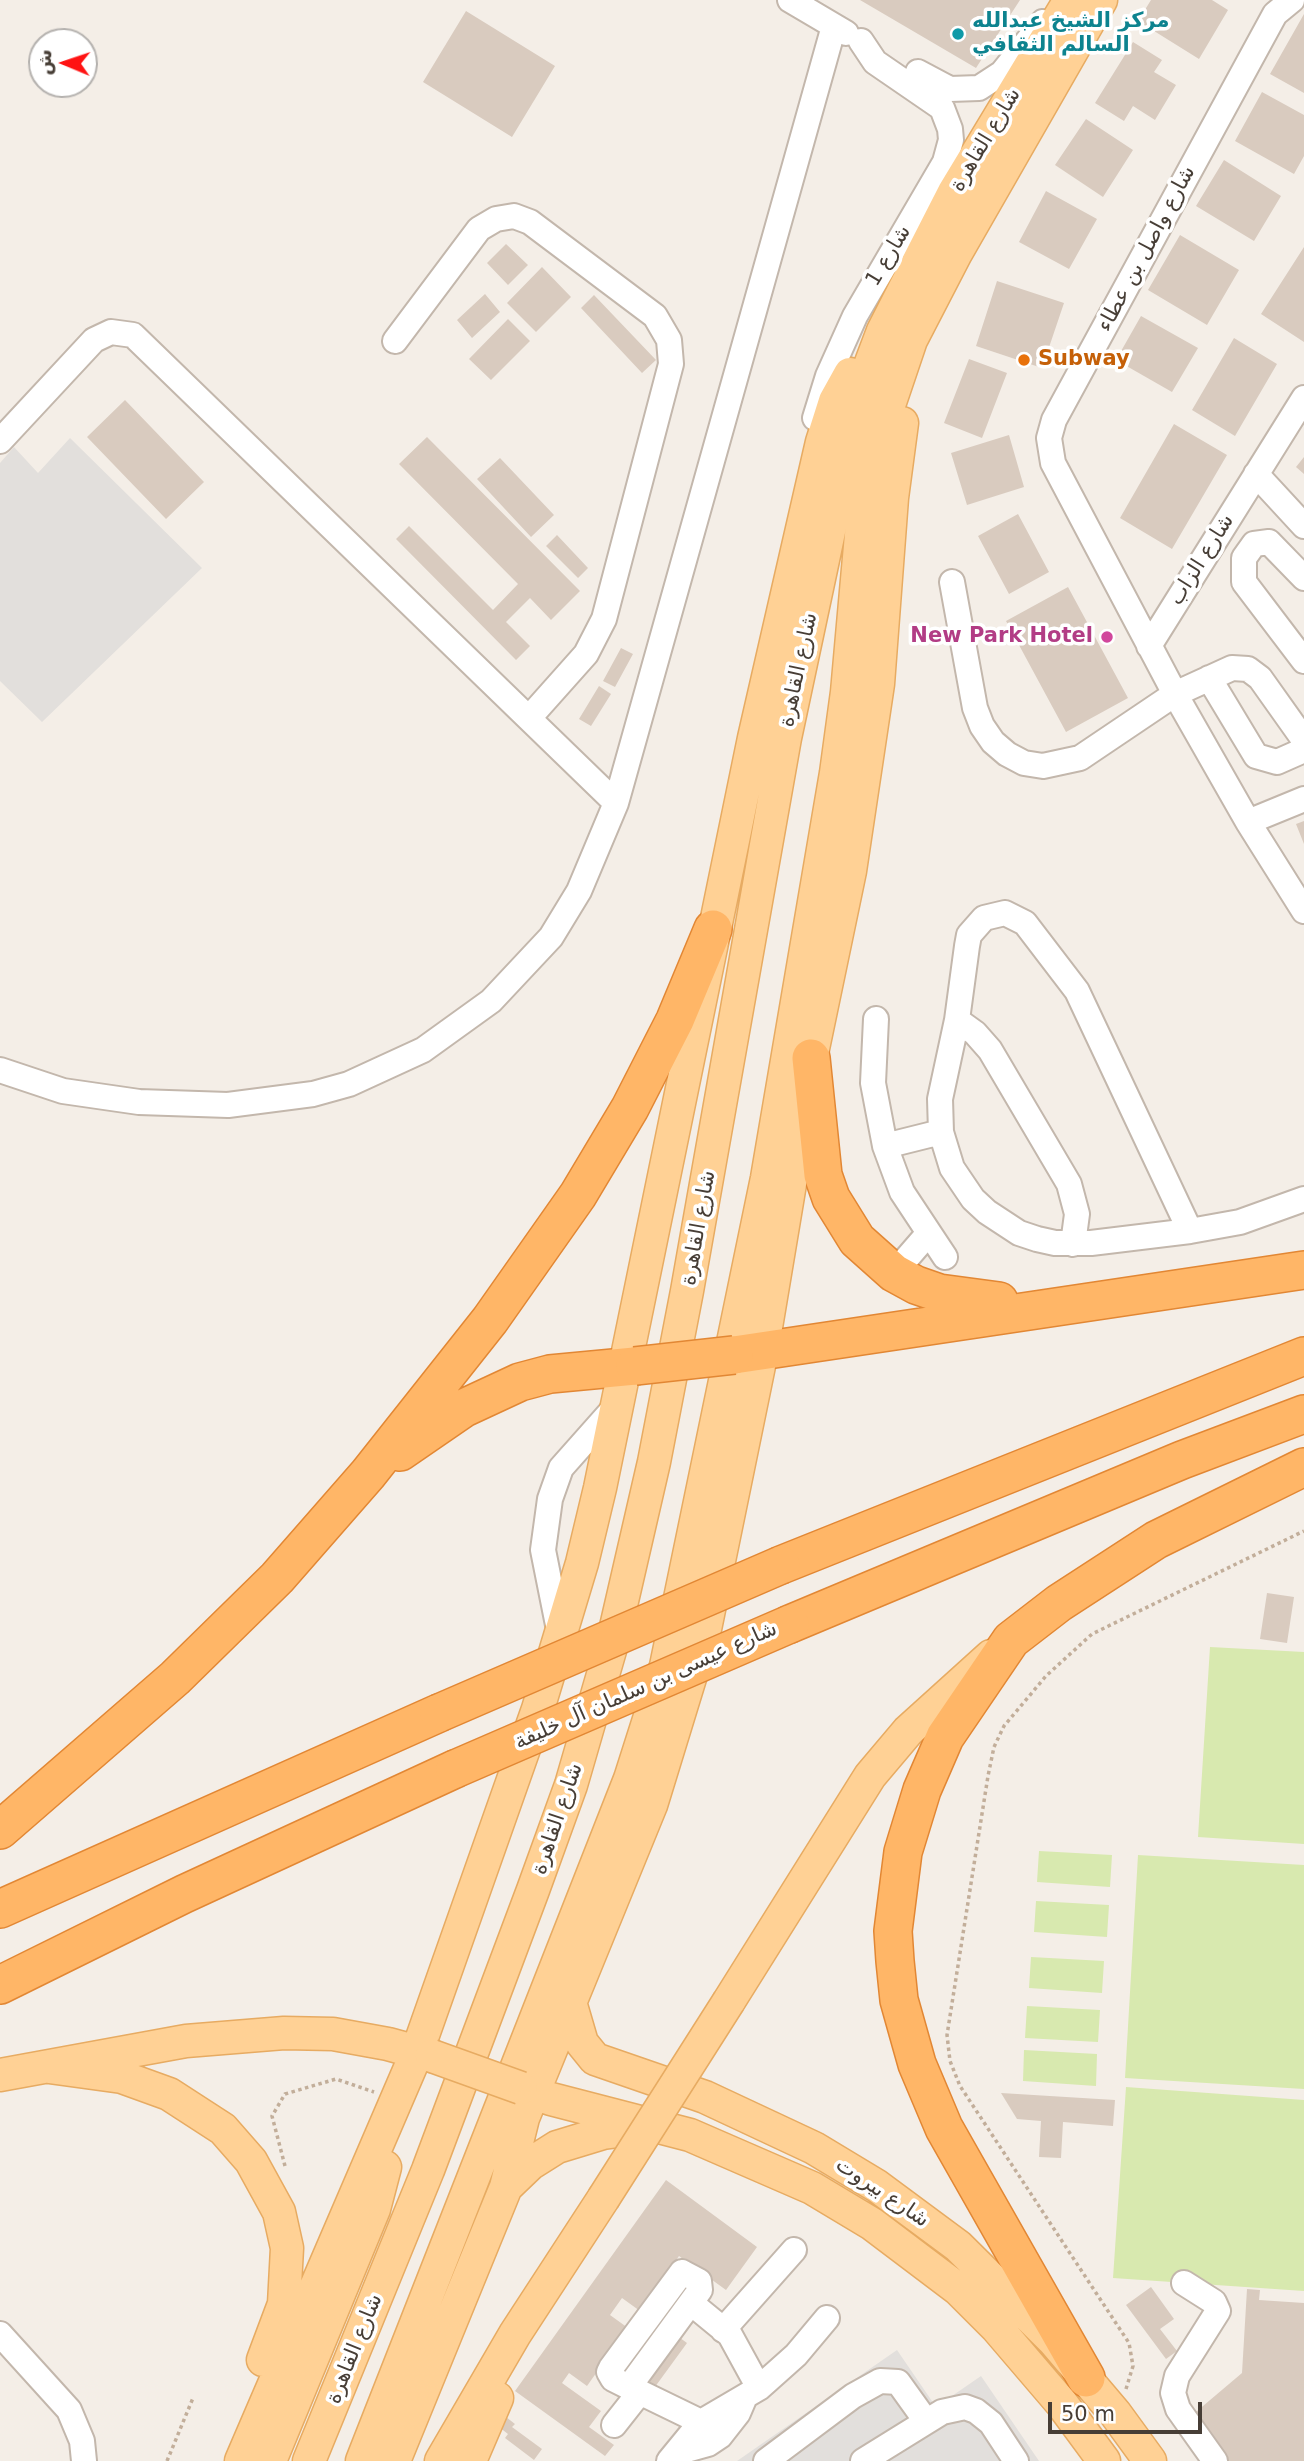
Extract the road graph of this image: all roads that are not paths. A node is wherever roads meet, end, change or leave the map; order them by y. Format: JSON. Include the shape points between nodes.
{"nodes":[{"id":1,"x":790,"y":0,"type":"edge"},
{"id":2,"x":1064,"y":0,"type":"edge"},
{"id":3,"x":1070,"y":0,"type":"edge"},
{"id":4,"x":1101,"y":0,"type":"edge"},
{"id":5,"x":1292,"y":0,"type":"edge"},
{"id":6,"x":834,"y":26,"type":"junction"},
{"id":7,"x":861,"y":41,"type":"junction"},
{"id":8,"x":956,"y":253,"type":"junction"},
{"id":9,"x":883,"y":331,"type":"junction"},
{"id":10,"x":396,"y":341,"type":"dead end"},
{"id":11,"x":1304,"y":398,"type":"edge"},
{"id":12,"x":0,"y":441,"type":"edge"},
{"id":13,"x":1256,"y":474,"type":"junction"},
{"id":14,"x":806,"y":510,"type":"junction"},
{"id":15,"x":1304,"y":526,"type":"edge"},
{"id":16,"x":1304,"y":578,"type":"edge"},
{"id":17,"x":952,"y":582,"type":"dead end"},
{"id":18,"x":1149,"y":646,"type":"junction"},
{"id":19,"x":1304,"y":661,"type":"edge"},
{"id":20,"x":1209,"y":678,"type":"junction"},
{"id":21,"x":1175,"y":694,"type":"junction"},
{"id":22,"x":529,"y":718,"type":"junction"},
{"id":23,"x":1304,"y":740,"type":"edge"},
{"id":24,"x":1304,"y":750,"type":"edge"},
{"id":25,"x":1304,"y":799,"type":"edge"},
{"id":26,"x":616,"y":803,"type":"junction"},
{"id":27,"x":1248,"y":822,"type":"junction"},
{"id":28,"x":1304,"y":911,"type":"edge"},
{"id":29,"x":713,"y":929,"type":"junction"},
{"id":30,"x":876,"y":1019,"type":"dead end"},
{"id":31,"x":957,"y":1020,"type":"junction"},
{"id":32,"x":811,"y":1058,"type":"junction"},
{"id":33,"x":0,"y":1070,"type":"edge"},
{"id":34,"x":941,"y":1132,"type":"junction"},
{"id":35,"x":885,"y":1146,"type":"junction"},
{"id":36,"x":1304,"y":1199,"type":"edge"},
{"id":37,"x":1190,"y":1231,"type":"junction"},
{"id":38,"x":928,"y":1235,"type":"junction"},
{"id":39,"x":1073,"y":1244,"type":"junction"},
{"id":40,"x":945,"y":1258,"type":"dead end"},
{"id":41,"x":1304,"y":1270,"type":"edge"},
{"id":42,"x":894,"y":1273,"type":"junction"},
{"id":43,"x":1052,"y":1306,"type":"junction"},
{"id":44,"x":748,"y":1353,"type":"junction"},
{"id":45,"x":1304,"y":1356,"type":"edge"},
{"id":46,"x":629,"y":1367,"type":"junction"},
{"id":47,"x":616,"y":1406,"type":"junction"},
{"id":48,"x":1304,"y":1413,"type":"edge"},
{"id":49,"x":1304,"y":1467,"type":"edge"},
{"id":50,"x":368,"y":1474,"type":"junction"},
{"id":51,"x":560,"y":1636,"type":"junction"},
{"id":52,"x":1011,"y":1640,"type":"junction"},
{"id":53,"x":0,"y":1830,"type":"edge"},
{"id":54,"x":0,"y":1909,"type":"edge"},
{"id":55,"x":0,"y":1985,"type":"edge"},
{"id":56,"x":570,"y":2003,"type":"junction"},
{"id":57,"x":425,"y":2054,"type":"junction"},
{"id":58,"x":49,"y":2067,"type":"junction"},
{"id":59,"x":0,"y":2075,"type":"edge"},
{"id":60,"x":527,"y":2090,"type":"junction"},
{"id":61,"x":387,"y":2124,"type":"junction"},
{"id":62,"x":658,"y":2124,"type":"junction"},
{"id":63,"x":506,"y":2187,"type":"junction"},
{"id":64,"x":794,"y":2250,"type":"dead end"},
{"id":65,"x":1184,"y":2283,"type":"dead end"},
{"id":66,"x":827,"y":2318,"type":"dead end"},
{"id":67,"x":723,"y":2330,"type":"junction"},
{"id":68,"x":0,"y":2334,"type":"edge"},
{"id":69,"x":515,"y":2334,"type":"junction"},
{"id":70,"x":1086,"y":2378,"type":"junction"},
{"id":71,"x":635,"y":2390,"type":"junction"},
{"id":72,"x":752,"y":2394,"type":"junction"},
{"id":73,"x":926,"y":2421,"type":"junction"},
{"id":74,"x":701,"y":2422,"type":"junction"},
{"id":75,"x":614,"y":2425,"type":"dead end"},
{"id":76,"x":674,"y":2456,"type":"edge"},
{"id":77,"x":84,"y":2461,"type":"edge"},
{"id":78,"x":233,"y":2461,"type":"edge"},
{"id":79,"x":241,"y":2461,"type":"edge"},
{"id":80,"x":270,"y":2461,"type":"edge"},
{"id":81,"x":309,"y":2461,"type":"edge"},
{"id":82,"x":362,"y":2461,"type":"edge"},
{"id":83,"x":394,"y":2461,"type":"edge"},
{"id":84,"x":441,"y":2461,"type":"edge"},
{"id":85,"x":470,"y":2461,"type":"edge"},
{"id":86,"x":766,"y":2461,"type":"edge"},
{"id":87,"x":863,"y":2461,"type":"edge"},
{"id":88,"x":1016,"y":2461,"type":"edge"},
{"id":89,"x":1104,"y":2461,"type":"edge"},
{"id":90,"x":1150,"y":2461,"type":"edge"},
{"id":91,"x":1215,"y":2461,"type":"edge"}],
"edges":[{"from":1,"to":6,"type":"street","name":"شارع 1"},
{"from":2,"to":7,"type":"street","name":"شارع 1","via":[[1002,73],[970,90],[940,86],[891,54]]},
{"from":3,"to":9,"type":"main road","name":"شارع القاهرة","via":[[954,192]]},
{"from":4,"to":8,"type":"main road","name":"شارع القاهرة"},
{"from":5,"to":18,"type":"street","name":"شارع واصل بن عطاء","via":[[1275,13],[1054,420],[1049,438],[1053,463]]},
{"from":6,"to":7,"type":"street","name":"شارع 1"},
{"from":6,"to":26,"type":"street"},
{"from":7,"to":14,"type":"street","name":"شارع 1","via":[[875,62],[942,108],[951,140],[945,162],[855,316],[828,376],[804,456]]},
{"from":8,"to":32,"type":"main road","name":"شارع القاهرة","via":[[916,368],[899,443],[878,684],[850,871]]},
{"from":8,"to":82,"type":"main road","name":"شارع القاهرة","via":[[911,340],[875,457],[861,535],[842,736],[769,1164],[666,1666],[630,1779]]},
{"from":9,"to":14,"type":"main road","via":[[855,364],[835,401]]},
{"from":9,"to":81,"type":"main road","name":"شارع القاهرة","via":[[847,436],[785,738],[685,1304],[613,1640],[571,1785],[533,1890],[428,2170]]},
{"from":10,"to":22,"type":"street","via":[[479,229],[514,216],[530,222],[654,316],[669,340],[671,364],[604,619],[586,654]]},
{"from":11,"to":13,"type":"street","name":"شارع الزاب"},
{"from":12,"to":22,"type":"street","via":[[94,340],[111,332],[133,335]]},
{"from":13,"to":15,"type":"street"},
{"from":13,"to":18,"type":"street","name":"شارع الزاب"},
{"from":14,"to":29,"type":"main road"},
{"from":16,"to":19,"type":"street","via":[[1269,542],[1254,544],[1244,558],[1244,582]]},
{"from":17,"to":21,"type":"street","via":[[975,708],[993,742],[1007,754],[1043,766],[1080,758]]},
{"from":18,"to":21,"type":"street","name":"شارع واصل بن عطاء"},
{"from":20,"to":21,"type":"street"},
{"from":20,"to":23,"type":"street","via":[[1232,668],[1255,672]]},
{"from":20,"to":24,"type":"street","via":[[1256,756],[1277,762]]},
{"from":21,"to":27,"type":"street","name":"شارع واصل بن عطاء"},
{"from":22,"to":26,"type":"street"},
{"from":25,"to":27,"type":"street"},
{"from":26,"to":33,"type":"street","via":[[579,891],[551,937],[522,971],[491,1001],[423,1050],[349,1084],[269,1102],[186,1106],[100,1098]]},
{"from":27,"to":28,"type":"street","name":"شارع واصل بن عطاء"},
{"from":29,"to":46,"type":"main road"},
{"from":29,"to":50,"type":"highway","via":[[654,1065],[578,1195],[498,1310]]},
{"from":30,"to":35,"type":"street","via":[[873,1083]]},
{"from":31,"to":34,"type":"street","via":[[941,1091]]},
{"from":31,"to":37,"type":"street","via":[[969,935],[984,918],[1005,913],[1016,916],[1044,944],[1077,991]]},
{"from":31,"to":39,"type":"street","via":[[990,1050],[1069,1184],[1077,1214]]},
{"from":32,"to":42,"type":"highway","via":[[819,1150],[831,1198],[857,1240]]},
{"from":32,"to":44,"type":"main road","name":"شارع القاهرة"},
{"from":34,"to":35,"type":"street"},
{"from":34,"to":39,"type":"street","via":[[952,1168],[987,1212],[1019,1233]]},
{"from":35,"to":38,"type":"street","via":[[902,1192]]},
{"from":36,"to":37,"type":"street","via":[[1241,1222]]},
{"from":37,"to":39,"type":"street"},
{"from":38,"to":40,"type":"street"},
{"from":38,"to":42,"type":"street"},
{"from":41,"to":43,"type":"highway"},
{"from":42,"to":43,"type":"highway","via":[[939,1293]]},
{"from":43,"to":44,"type":"highway"},
{"from":44,"to":46,"type":"highway","bridge":true},
{"from":44,"to":56,"type":"main road","name":"شارع القاهرة","via":[[722,1551],[680,1717],[651,1805]]},
{"from":45,"to":54,"type":"highway","bridge":true,"via":[[781,1565]]},
{"from":46,"to":47,"type":"main road"},
{"from":46,"to":50,"type":"highway","via":[[550,1374],[491,1394]]},
{"from":47,"to":51,"type":"main road","via":[[597,1501]]},
{"from":47,"to":51,"type":"street","via":[[561,1468],[550,1499],[543,1550]]},
{"from":48,"to":55,"type":"highway","name":"شارع عيسى بن سلمان آل خليفة","bridge":true,"via":[[790,1624],[455,1769]]},
{"from":49,"to":52,"type":"highway","via":[[1156,1540]]},
{"from":50,"to":53,"type":"highway","via":[[228,1629]]},
{"from":51,"to":57,"type":"main road"},
{"from":52,"to":69,"type":"main road","bridge":true,"via":[[926,1713],[870,1776]]},
{"from":52,"to":70,"type":"highway","via":[[946,1737],[922,1790],[897,1881],[895,1961],[906,2032],[927,2091]]},
{"from":56,"to":60,"type":"main road","name":"شارع القاهرة"},
{"from":56,"to":70,"type":"main road","name":"شارع بيروت","via":[[582,2043],[595,2059],[694,2093],[814,2148],[907,2208],[974,2260]]},
{"from":57,"to":58,"type":"main road","name":"شارع بيروت","via":[[332,2034],[284,2033],[186,2041]]},
{"from":57,"to":60,"type":"main road","name":"شارع بيروت","bridge":true},
{"from":57,"to":61,"type":"main road"},
{"from":58,"to":59,"type":"main road","name":"شارع بيروت"},
{"from":58,"to":78,"type":"main road","via":[[122,2077],[188,2104],[238,2144],[263,2179],[284,2230],[288,2286],[249,2397]]},
{"from":60,"to":62,"type":"main road","name":"شارع بيروت"},
{"from":60,"to":63,"type":"main road","name":"شارع القاهرة"},
{"from":61,"to":79,"type":"main road"},
{"from":61,"to":80,"type":"main road","via":[[385,2167],[374,2209]]},
{"from":62,"to":63,"type":"main road","via":[[569,2143],[536,2160]]},
{"from":62,"to":89,"type":"main road","name":"شارع بيروت","via":[[811,2188],[901,2245],[958,2289],[997,2328]]},
{"from":63,"to":83,"type":"main road","name":"شارع القاهرة"},
{"from":64,"to":67,"type":"street"},
{"from":65,"to":91,"type":"street","via":[[1214,2302],[1218,2311],[1181,2368],[1173,2393],[1178,2409]]},
{"from":66,"to":72,"type":"street","via":[[796,2355]]},
{"from":67,"to":71,"type":"street","via":[[691,2303],[701,2284],[682,2272],[609,2372],[612,2379]]},
{"from":67,"to":72,"type":"street","via":[[736,2344]]},
{"from":68,"to":77,"type":"street","via":[[69,2410],[82,2441]]},
{"from":69,"to":84,"type":"main road"},
{"from":69,"to":85,"type":"main road","via":[[497,2398]]},
{"from":70,"to":90,"type":"main road","name":"شارع بيروت"},
{"from":71,"to":74,"type":"street"},
{"from":71,"to":75,"type":"street"},
{"from":72,"to":74,"type":"street"},
{"from":72,"to":76,"type":"street","via":[[720,2436]]},
{"from":73,"to":86,"type":"street","via":[[898,2382],[880,2381]]},
{"from":73,"to":87,"type":"street"},
{"from":73,"to":88,"type":"street","via":[[953,2409],[976,2411],[991,2423]]},
{"from":74,"to":76,"type":"street"}]}
